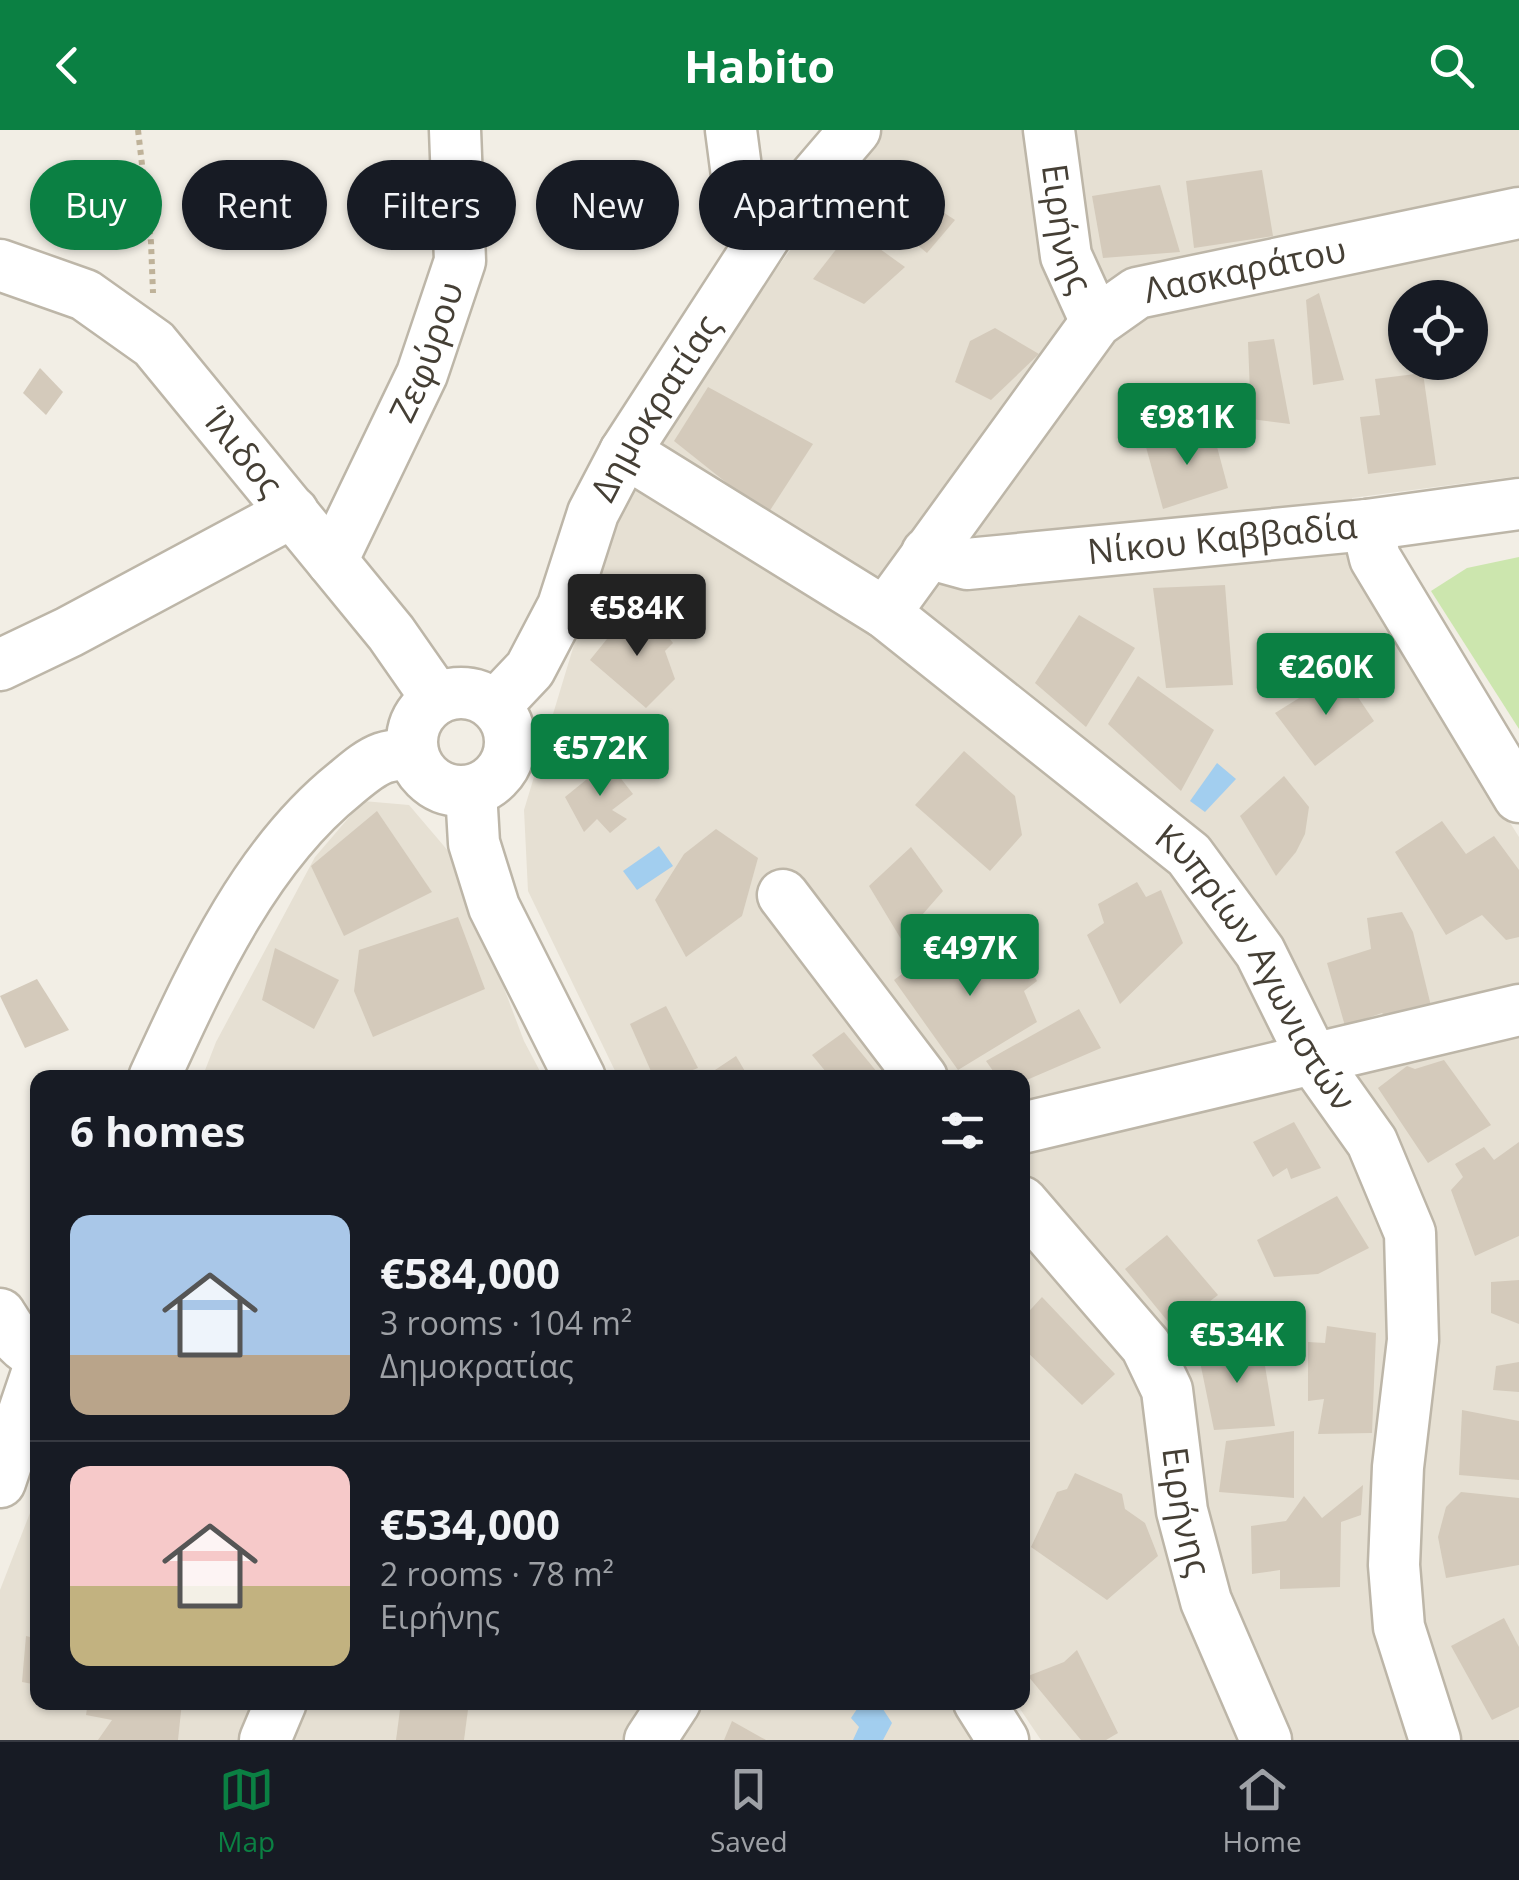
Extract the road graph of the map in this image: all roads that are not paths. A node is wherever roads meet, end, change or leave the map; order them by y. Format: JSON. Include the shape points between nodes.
{"nodes":[{"id":1,"x":455,"y":130,"type":"edge"},
{"id":2,"x":731,"y":130,"type":"edge"},
{"id":3,"x":856,"y":130,"type":"edge"},
{"id":4,"x":1049,"y":130,"type":"edge"},
{"id":5,"x":735,"y":160,"type":"edge"},
{"id":6,"x":830,"y":160,"type":"edge"},
{"id":7,"x":1519,"y":213,"type":"edge"},
{"id":8,"x":756,"y":250,"type":"edge"},
{"id":9,"x":0,"y":265,"type":"edge"},
{"id":10,"x":1096,"y":322,"type":"junction"},
{"id":11,"x":625,"y":452,"type":"junction"},
{"id":12,"x":1519,"y":504,"type":"edge"},
{"id":13,"x":294,"y":512,"type":"junction"},
{"id":14,"x":1366,"y":525,"type":"junction"},
{"id":15,"x":927,"y":553,"type":"junction"},
{"id":16,"x":332,"y":560,"type":"junction"},
{"id":17,"x":885,"y":613,"type":"junction"},
{"id":18,"x":0,"y":665,"type":"edge"},
{"id":19,"x":437,"y":699,"type":"junction"},
{"id":20,"x":495,"y":706,"type":"junction"},
{"id":21,"x":413,"y":752,"type":"junction"},
{"id":22,"x":471,"y":790,"type":"junction"},
{"id":23,"x":1519,"y":797,"type":"edge"},
{"id":24,"x":783,"y":895,"type":"dead end"},
{"id":25,"x":1519,"y":1010,"type":"edge"},
{"id":26,"x":1312,"y":1058,"type":"junction"},
{"id":27,"x":158,"y":1070,"type":"edge"},
{"id":28,"x":576,"y":1070,"type":"edge"},
{"id":29,"x":916,"y":1070,"type":"edge"},
{"id":30,"x":1030,"y":1126,"type":"edge"},
{"id":31,"x":1030,"y":1211,"type":"edge"},
{"id":32,"x":0,"y":1314,"type":"edge"},
{"id":33,"x":30,"y":1351,"type":"edge"},
{"id":34,"x":30,"y":1394,"type":"edge"},
{"id":35,"x":0,"y":1482,"type":"edge"},
{"id":36,"x":278,"y":1710,"type":"edge"},
{"id":37,"x":669,"y":1710,"type":"edge"},
{"id":38,"x":265,"y":1740,"type":"edge"},
{"id":39,"x":650,"y":1740,"type":"edge"},
{"id":40,"x":1266,"y":1740,"type":"edge"},
{"id":41,"x":1435,"y":1740,"type":"edge"}],
"edges":[{"from":1,"to":16,"type":"street","name":"Ζεφύρου","via":[[460,261],[422,374]]},
{"from":2,"to":5,"type":"street"},
{"from":3,"to":6,"type":"street","name":"Δημοκρατίας"},
{"from":4,"to":10,"type":"street","name":"Ειρήνης","via":[[1066,256]]},
{"from":7,"to":10,"type":"street","name":"Λασκαράτου","via":[[1175,282],[1137,292]]},
{"from":8,"to":11,"type":"street","name":"Δημοκρατίας"},
{"from":9,"to":13,"type":"street","name":"Ίλιδος","via":[[84,295],[154,344]]},
{"from":10,"to":15,"type":"street","name":"Λασκαράτου"},
{"from":11,"to":17,"type":"street","name":"Κυπρίων Αγωνιστών"},
{"from":11,"to":20,"type":"street","name":"Δημοκρατίας","via":[[592,513],[563,606],[530,669]]},
{"from":12,"to":14,"type":"street","name":"Νίκου Καββαδία"},
{"from":13,"to":16,"type":"street","name":"Ίλιδος"},
{"from":13,"to":18,"type":"street"},
{"from":14,"to":15,"type":"street","name":"Νίκου Καββαδία","via":[[967,564]]},
{"from":14,"to":23,"type":"street","via":[[1375,558]]},
{"from":15,"to":17,"type":"street","name":"Λασκαράτου"},
{"from":16,"to":19,"type":"street","name":"Ίλιδος"},
{"from":17,"to":26,"type":"street","name":"Κυπρίων Αγωνιστών","via":[[1189,855],[1260,952]]},
{"from":19,"to":20,"type":"street","via":[[467,693]]},
{"from":19,"to":21,"type":"street","via":[[416,722]]},
{"from":20,"to":22,"type":"street","via":[[511,748],[498,776]]},
{"from":21,"to":22,"type":"street","via":[[418,767],[441,787]]},
{"from":21,"to":27,"type":"street","via":[[359,772],[294,833],[220,946]]},
{"from":22,"to":28,"type":"street","via":[[474,843],[494,907]]},
{"from":24,"to":29,"type":"street"},
{"from":25,"to":26,"type":"street"},
{"from":26,"to":30,"type":"street"},
{"from":26,"to":41,"type":"street","name":"Κυπρίων Αγωνιστών","via":[[1372,1142],[1410,1232],[1412,1340],[1394,1565],[1399,1627]]},
{"from":31,"to":40,"type":"street","name":"Ειρήνης","via":[[1146,1346],[1166,1390],[1182,1511],[1206,1601]]},
{"from":32,"to":33,"type":"street"},
{"from":34,"to":35,"type":"street"},
{"from":36,"to":38,"type":"street"},
{"from":37,"to":39,"type":"street"}]}
